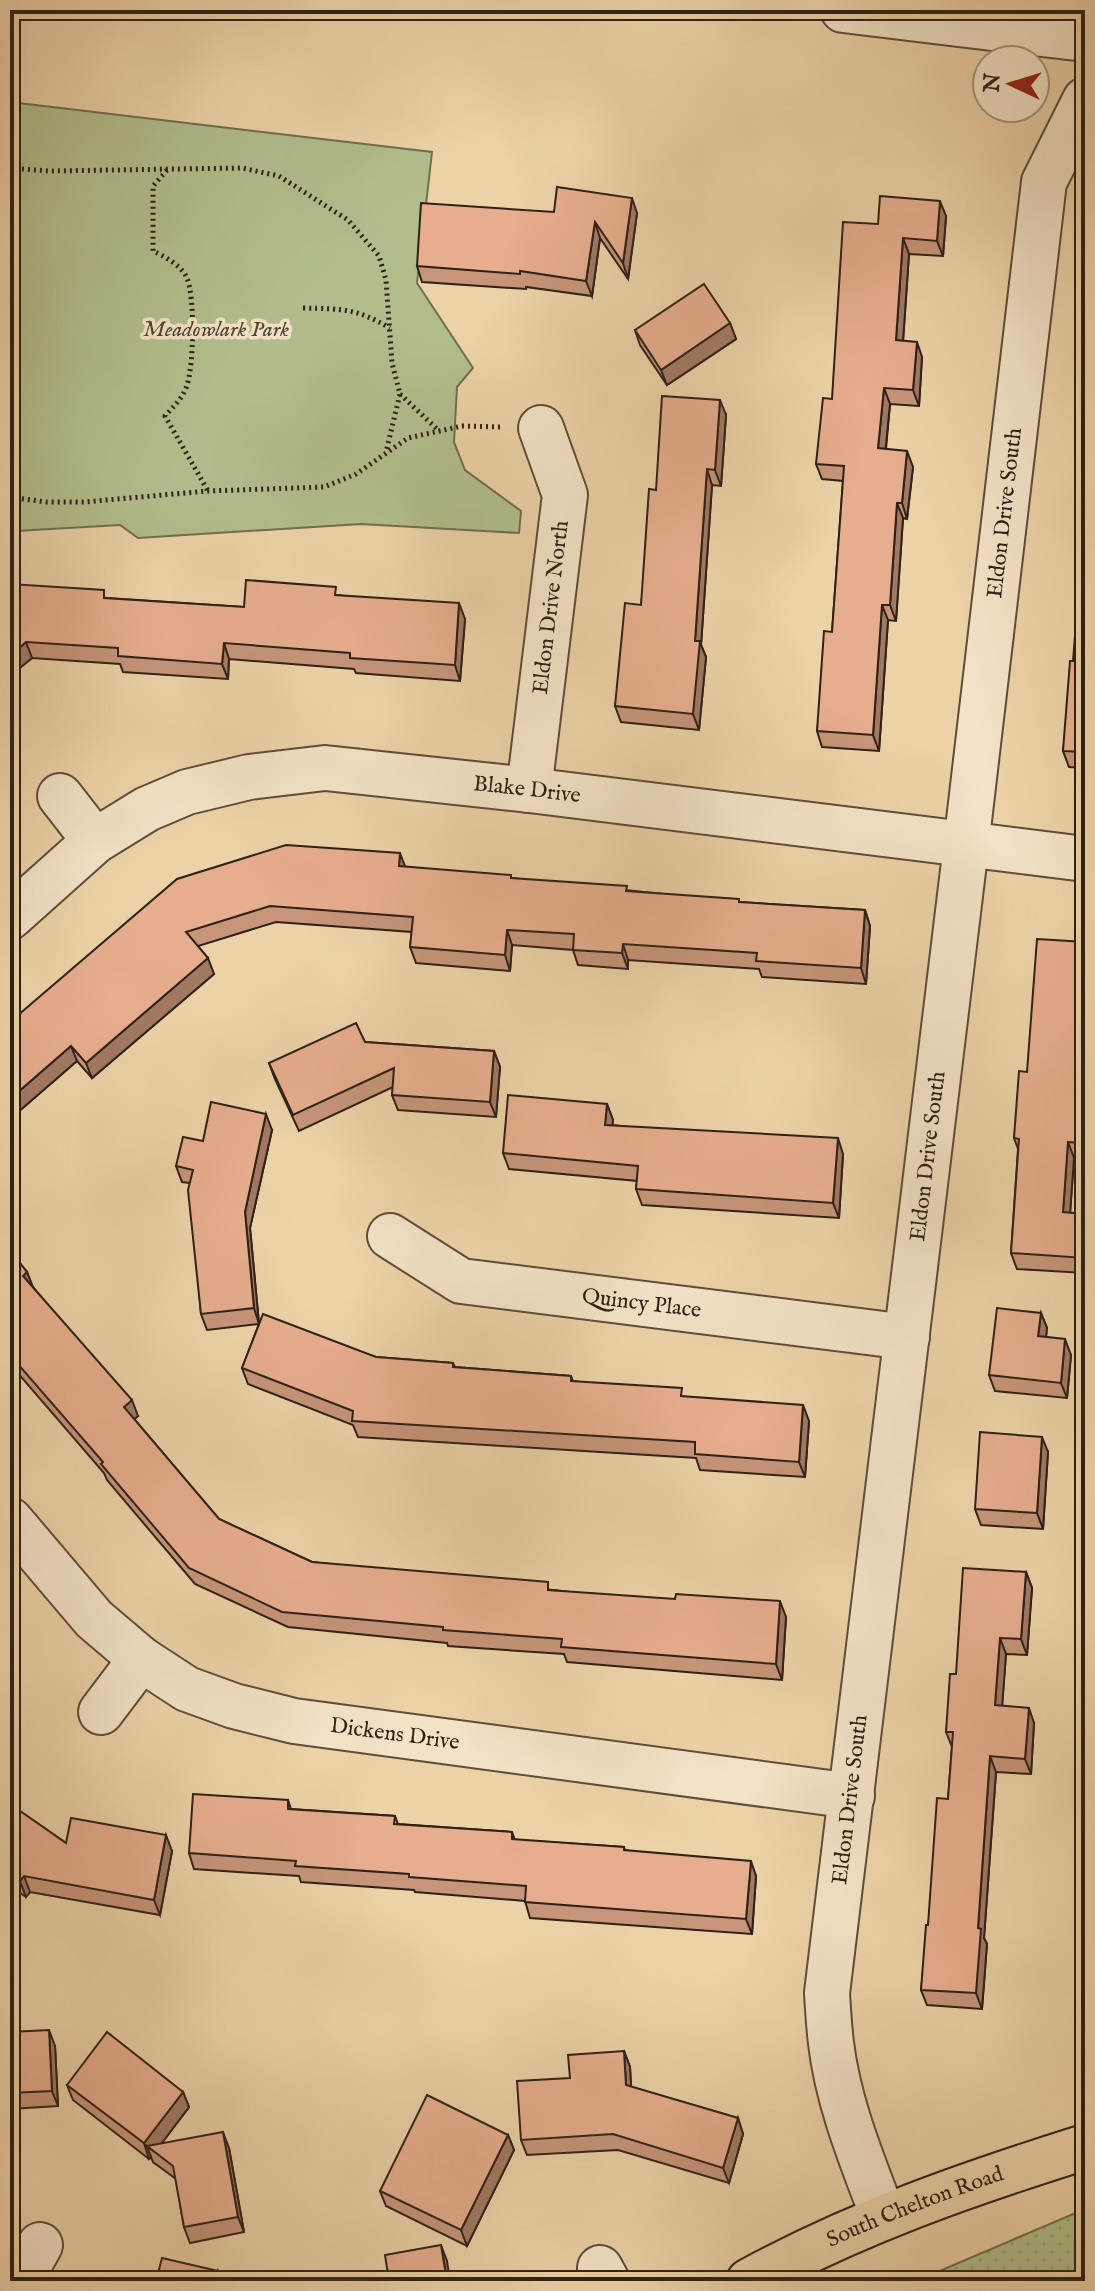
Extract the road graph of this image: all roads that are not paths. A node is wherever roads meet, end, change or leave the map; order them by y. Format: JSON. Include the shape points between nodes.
{"nodes":[{"id":1,"x":843,"y":10,"type":"edge"},
{"id":2,"x":1085,"y":39,"type":"edge"},
{"id":3,"x":1085,"y":100,"type":"edge"},
{"id":4,"x":541,"y":428,"type":"dead end"},
{"id":5,"x":529,"y":790,"type":"junction"},
{"id":6,"x":60,"y":796,"type":"dead end"},
{"id":7,"x":95,"y":841,"type":"junction"},
{"id":8,"x":966,"y":846,"type":"junction"},
{"id":9,"x":1085,"y":859,"type":"edge"},
{"id":10,"x":10,"y":917,"type":"edge"},
{"id":11,"x":390,"y":1236,"type":"dead end"},
{"id":12,"x":907,"y":1337,"type":"junction"},
{"id":13,"x":10,"y":1520,"type":"edge"},
{"id":14,"x":141,"y":1659,"type":"junction"},
{"id":15,"x":101,"y":1712,"type":"dead end"},
{"id":16,"x":852,"y":1796,"type":"junction"},
{"id":17,"x":1085,"y":2147,"type":"edge"},
{"id":18,"x":883,"y":2216,"type":"junction"},
{"id":19,"x":749,"y":2281,"type":"edge"}],
"edges":[{"from":1,"to":2,"type":"street"},
{"from":3,"to":8,"type":"street","name":"Eldon Drive South","via":[[1044,182]]},
{"from":4,"to":5,"type":"street","name":"Eldon Drive North","via":[[565,495]]},
{"from":5,"to":7,"type":"street","name":"Blake Drive","via":[[325,768],[249,777],[187,792]]},
{"from":5,"to":8,"type":"street","name":"Blake Drive"},
{"from":6,"to":7,"type":"street"},
{"from":7,"to":10,"type":"street","name":"Blake Drive"},
{"from":8,"to":9,"type":"street","name":"Blake Drive"},
{"from":8,"to":12,"type":"street","name":"Eldon Drive South"},
{"from":11,"to":12,"type":"street","name":"Quincy Place","via":[[461,1281]]},
{"from":12,"to":16,"type":"street","name":"Eldon Drive South"},
{"from":13,"to":14,"type":"street","name":"Dickens Drive","via":[[94,1619]]},
{"from":14,"to":15,"type":"street"},
{"from":14,"to":16,"type":"street","name":"Dickens Drive","via":[[187,1689],[294,1721]]},
{"from":16,"to":18,"type":"street","name":"Eldon Drive South","via":[[827,1993],[842,2099]]},
{"from":17,"to":18,"type":"main road","name":"South Chelton Road"},
{"from":18,"to":19,"type":"main road","name":"South Chelton Road"}]}
